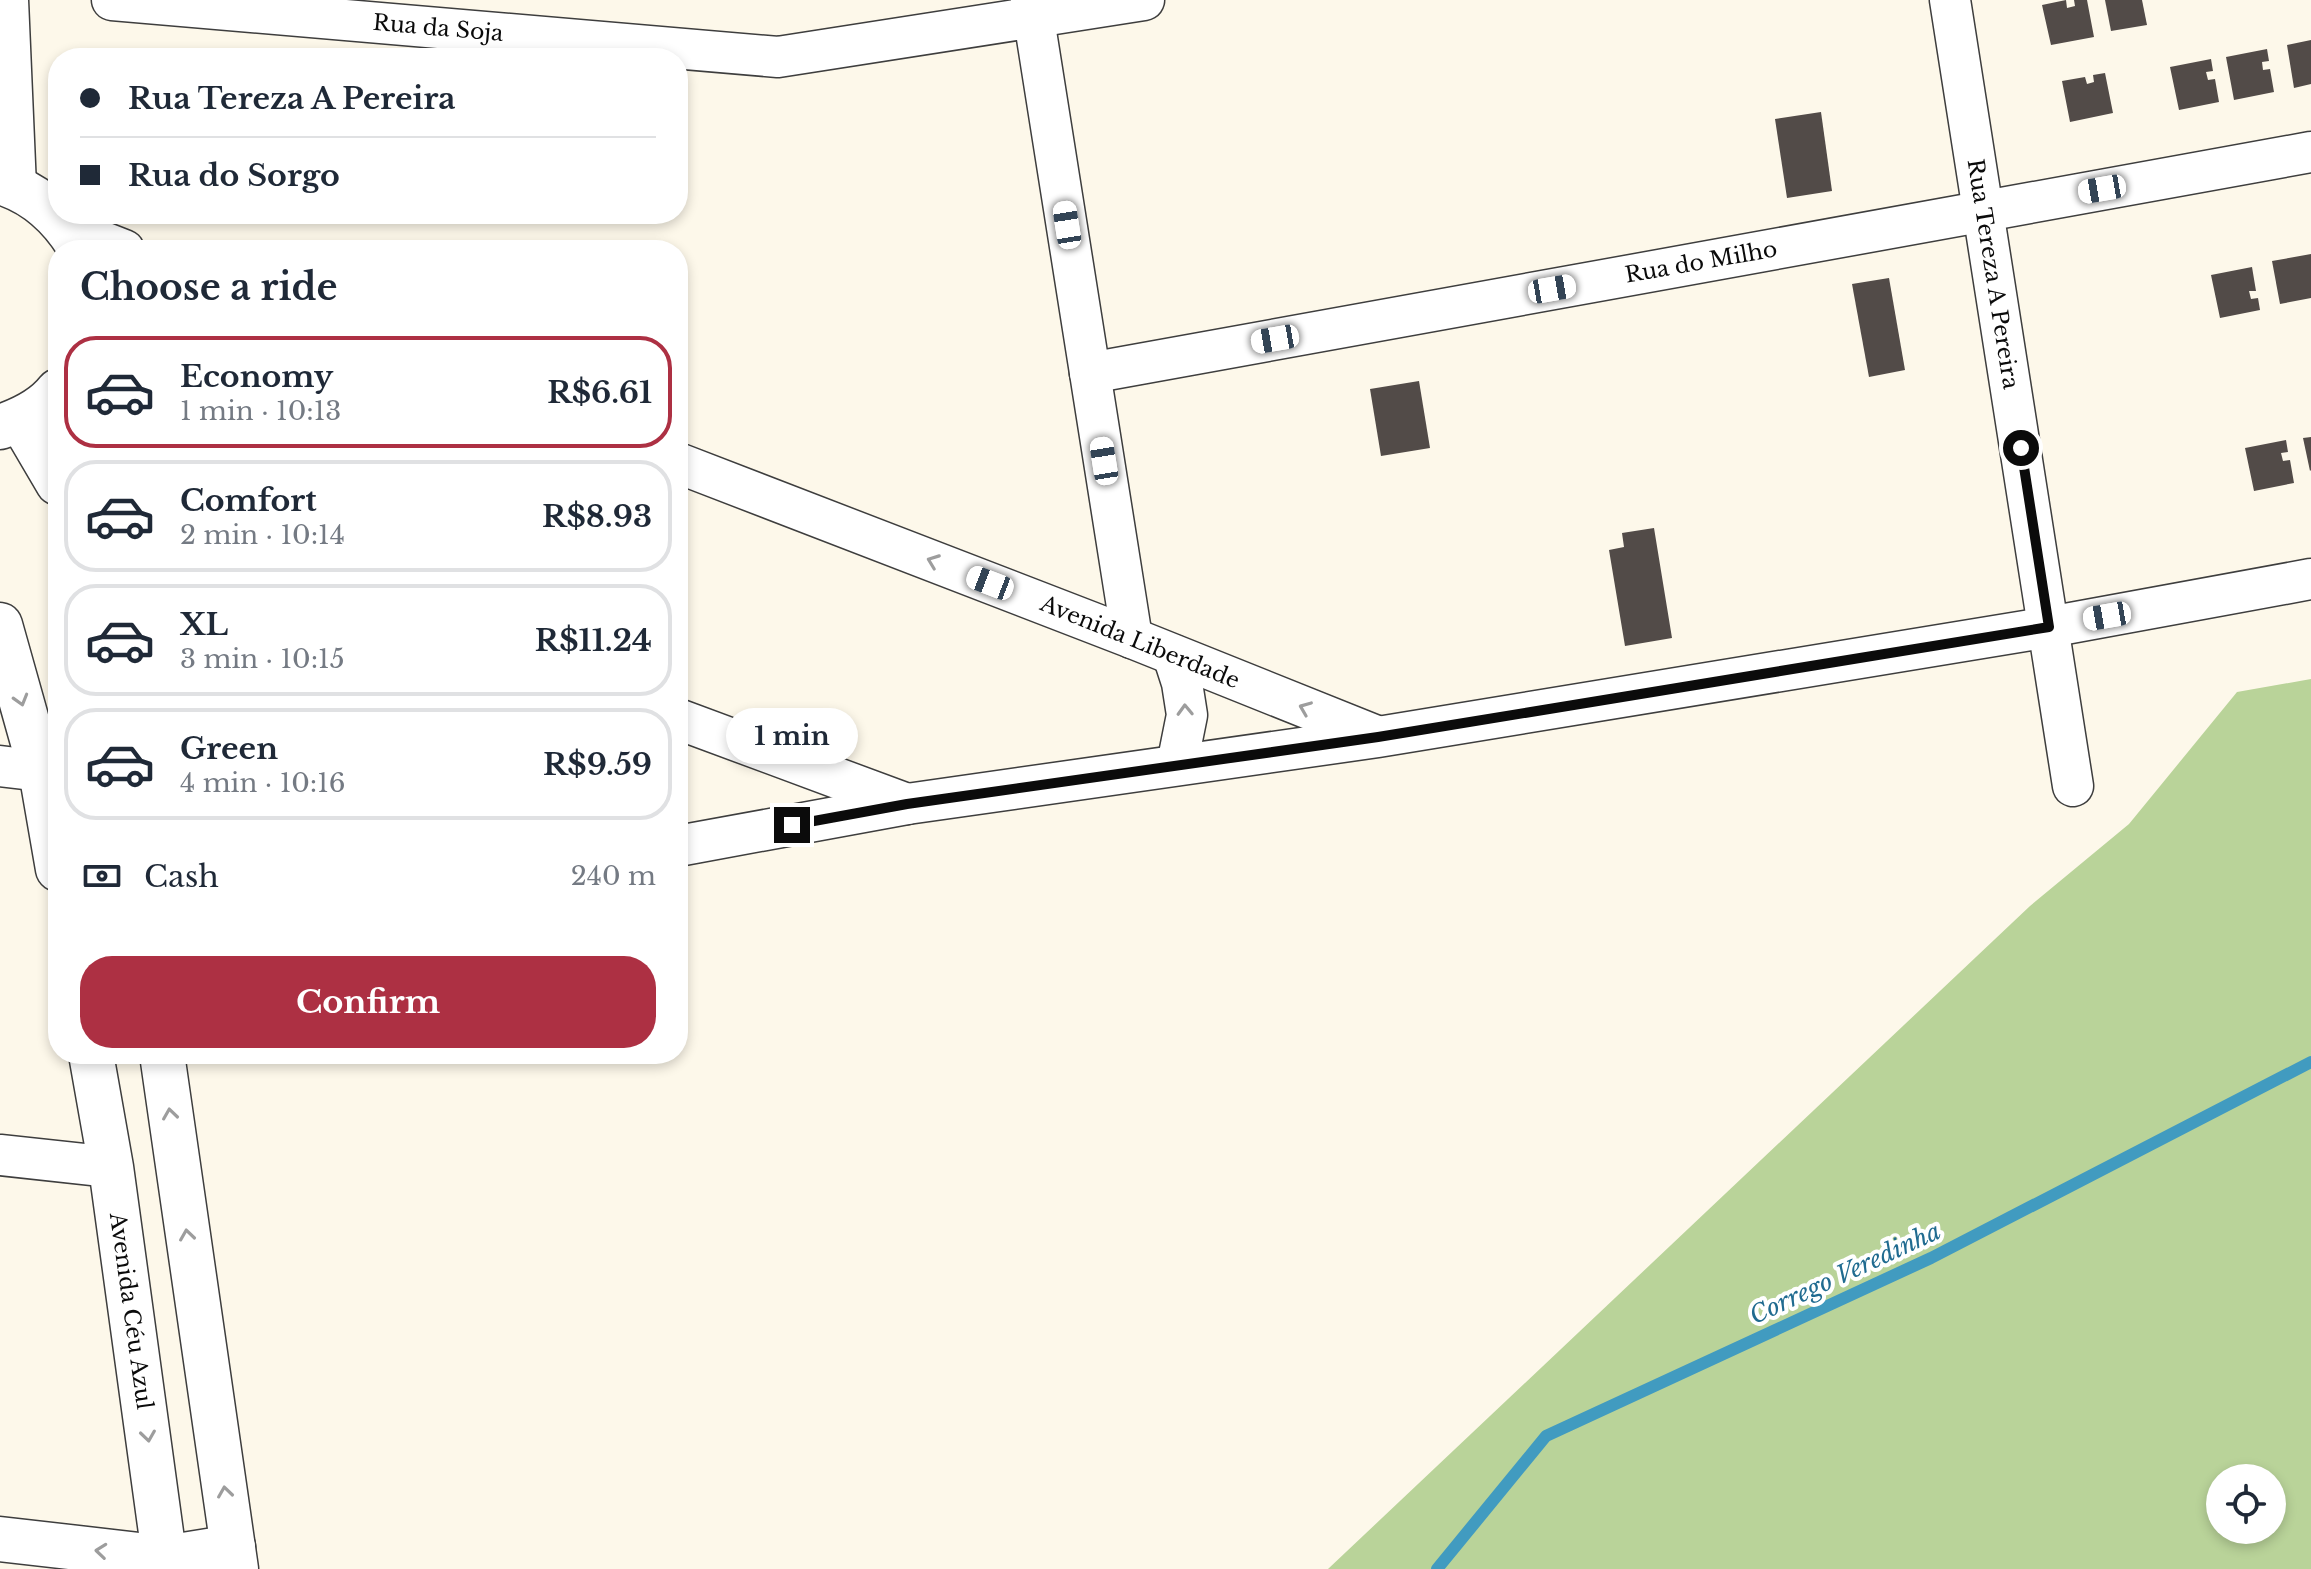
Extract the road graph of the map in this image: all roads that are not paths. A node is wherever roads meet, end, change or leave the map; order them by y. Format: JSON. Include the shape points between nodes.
{"nodes":[{"id":1,"x":8,"y":0,"type":"edge"},
{"id":2,"x":112,"y":0,"type":"edge"},
{"id":3,"x":1144,"y":0,"type":"edge"},
{"id":4,"x":1950,"y":0,"type":"edge"},
{"id":5,"x":1032,"y":9,"type":"edge"},
{"id":6,"x":673,"y":48,"type":"edge"},
{"id":7,"x":688,"y":49,"type":"edge"},
{"id":8,"x":2311,"y":152,"type":"edge"},
{"id":9,"x":8,"y":184,"type":"edge"},
{"id":10,"x":48,"y":208,"type":"edge"},
{"id":11,"x":1983,"y":210,"type":"junction"},
{"id":12,"x":1090,"y":373,"type":"junction"},
{"id":13,"x":38,"y":409,"type":"edge"},
{"id":14,"x":48,"y":446,"type":"edge"},
{"id":15,"x":688,"y":467,"type":"edge"},
{"id":16,"x":2311,"y":579,"type":"edge"},
{"id":17,"x":0,"y":625,"type":"edge"},
{"id":18,"x":2049,"y":627,"type":"junction"},
{"id":19,"x":1132,"y":638,"type":"junction"},
{"id":20,"x":1173,"y":655,"type":"junction"},
{"id":21,"x":688,"y":723,"type":"edge"},
{"id":22,"x":1378,"y":737,"type":"junction"},
{"id":23,"x":1177,"y":765,"type":"junction"},
{"id":24,"x":20,"y":768,"type":"edge"},
{"id":25,"x":2073,"y":786,"type":"dead end"},
{"id":26,"x":907,"y":804,"type":"junction"},
{"id":27,"x":48,"y":842,"type":"edge"},
{"id":28,"x":688,"y":844,"type":"edge"},
{"id":29,"x":93,"y":1064,"type":"edge"},
{"id":30,"x":163,"y":1064,"type":"edge"},
{"id":31,"x":0,"y":1155,"type":"edge"},
{"id":32,"x":111,"y":1167,"type":"junction"},
{"id":33,"x":0,"y":1539,"type":"edge"},
{"id":34,"x":235,"y":1558,"type":"edge"},
{"id":35,"x":166,"y":1564,"type":"edge"}],
"edges":[{"from":1,"to":9,"type":"street"},
{"from":2,"to":6,"type":"street","name":"Rua da Soja"},
{"from":3,"to":5,"type":"street","name":"Rua da Soja"},
{"from":4,"to":11,"type":"street","name":"Rua Tereza A Pereira"},
{"from":5,"to":7,"type":"street","name":"Rua da Soja","via":[[778,57]]},
{"from":5,"to":12,"type":"street"},
{"from":8,"to":11,"type":"street","name":"Rua do Milho"},
{"from":9,"to":10,"type":"street"},
{"from":11,"to":12,"type":"street","name":"Rua do Milho"},
{"from":11,"to":18,"type":"street","name":"Rua Tereza A Pereira"},
{"from":12,"to":19,"type":"street"},
{"from":13,"to":14,"type":"street"},
{"from":19,"to":15,"type":"street","name":"Avenida Liberdade","one_way":true},
{"from":16,"to":18,"type":"street"},
{"from":17,"to":24,"type":"street","one_way":true},
{"from":18,"to":22,"type":"street"},
{"from":18,"to":25,"type":"street","name":"Rua Tereza A Pereira"},
{"from":19,"to":20,"type":"street","name":"Avenida Liberdade"},
{"from":22,"to":20,"type":"street","name":"Avenida Liberdade","one_way":true},
{"from":23,"to":20,"type":"street","one_way":true,"via":[[1187,715]]},
{"from":21,"to":26,"type":"street"},
{"from":22,"to":23,"type":"street"},
{"from":23,"to":26,"type":"street"},
{"from":24,"to":27,"type":"street"},
{"from":26,"to":28,"type":"street"},
{"from":29,"to":32,"type":"street","name":"Avenida Céu Azul"},
{"from":34,"to":30,"type":"street","one_way":true},
{"from":31,"to":32,"type":"street"},
{"from":32,"to":35,"type":"street","name":"Avenida Céu Azul","one_way":true},
{"from":35,"to":33,"type":"street","one_way":true},
{"from":34,"to":35,"type":"street"}]}
